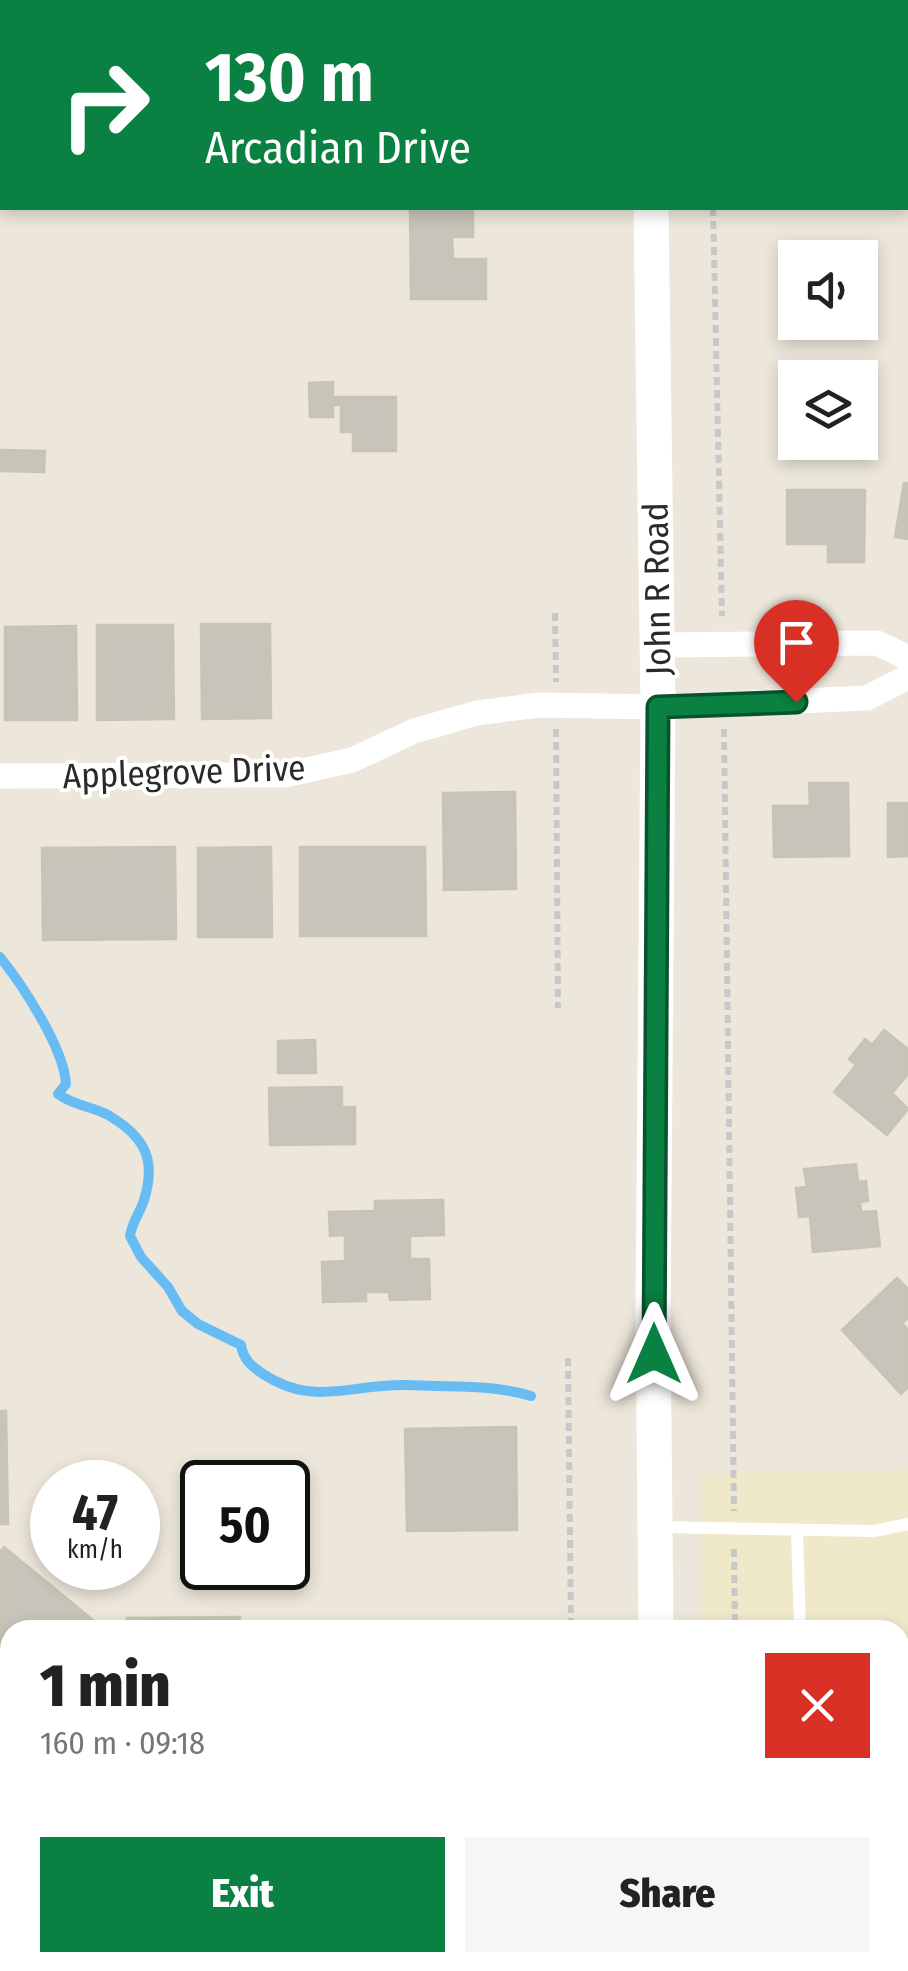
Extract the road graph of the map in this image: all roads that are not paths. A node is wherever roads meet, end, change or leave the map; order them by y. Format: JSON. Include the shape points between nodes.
{"nodes":[{"id":1,"x":651,"y":210,"type":"edge"},
{"id":2,"x":658,"y":645,"type":"junction"},
{"id":3,"x":908,"y":658,"type":"edge"},
{"id":4,"x":908,"y":677,"type":"edge"},
{"id":5,"x":658,"y":707,"type":"junction"},
{"id":6,"x":0,"y":776,"type":"edge"},
{"id":7,"x":908,"y":1524,"type":"edge"},
{"id":8,"x":655,"y":1526,"type":"junction"},
{"id":9,"x":797,"y":1530,"type":"junction"},
{"id":10,"x":656,"y":1620,"type":"edge"},
{"id":11,"x":800,"y":1620,"type":"edge"}],
"edges":[{"from":1,"to":2,"type":"main road","name":"John R Road"},
{"from":2,"to":3,"type":"street","via":[[877,643]]},
{"from":2,"to":5,"type":"main road","name":"John R Road"},
{"from":4,"to":5,"type":"street","name":"Applegrove Drive","via":[[866,698]]},
{"from":5,"to":6,"type":"street","name":"Applegrove Drive","via":[[556,705],[476,713],[414,731],[352,760],[284,775]]},
{"from":5,"to":8,"type":"main road","name":"John R Road"},
{"from":7,"to":9,"type":"lane","via":[[874,1532]]},
{"from":8,"to":9,"type":"lane"},
{"from":8,"to":10,"type":"main road","name":"John R Road"},
{"from":9,"to":11,"type":"lane"}]}
